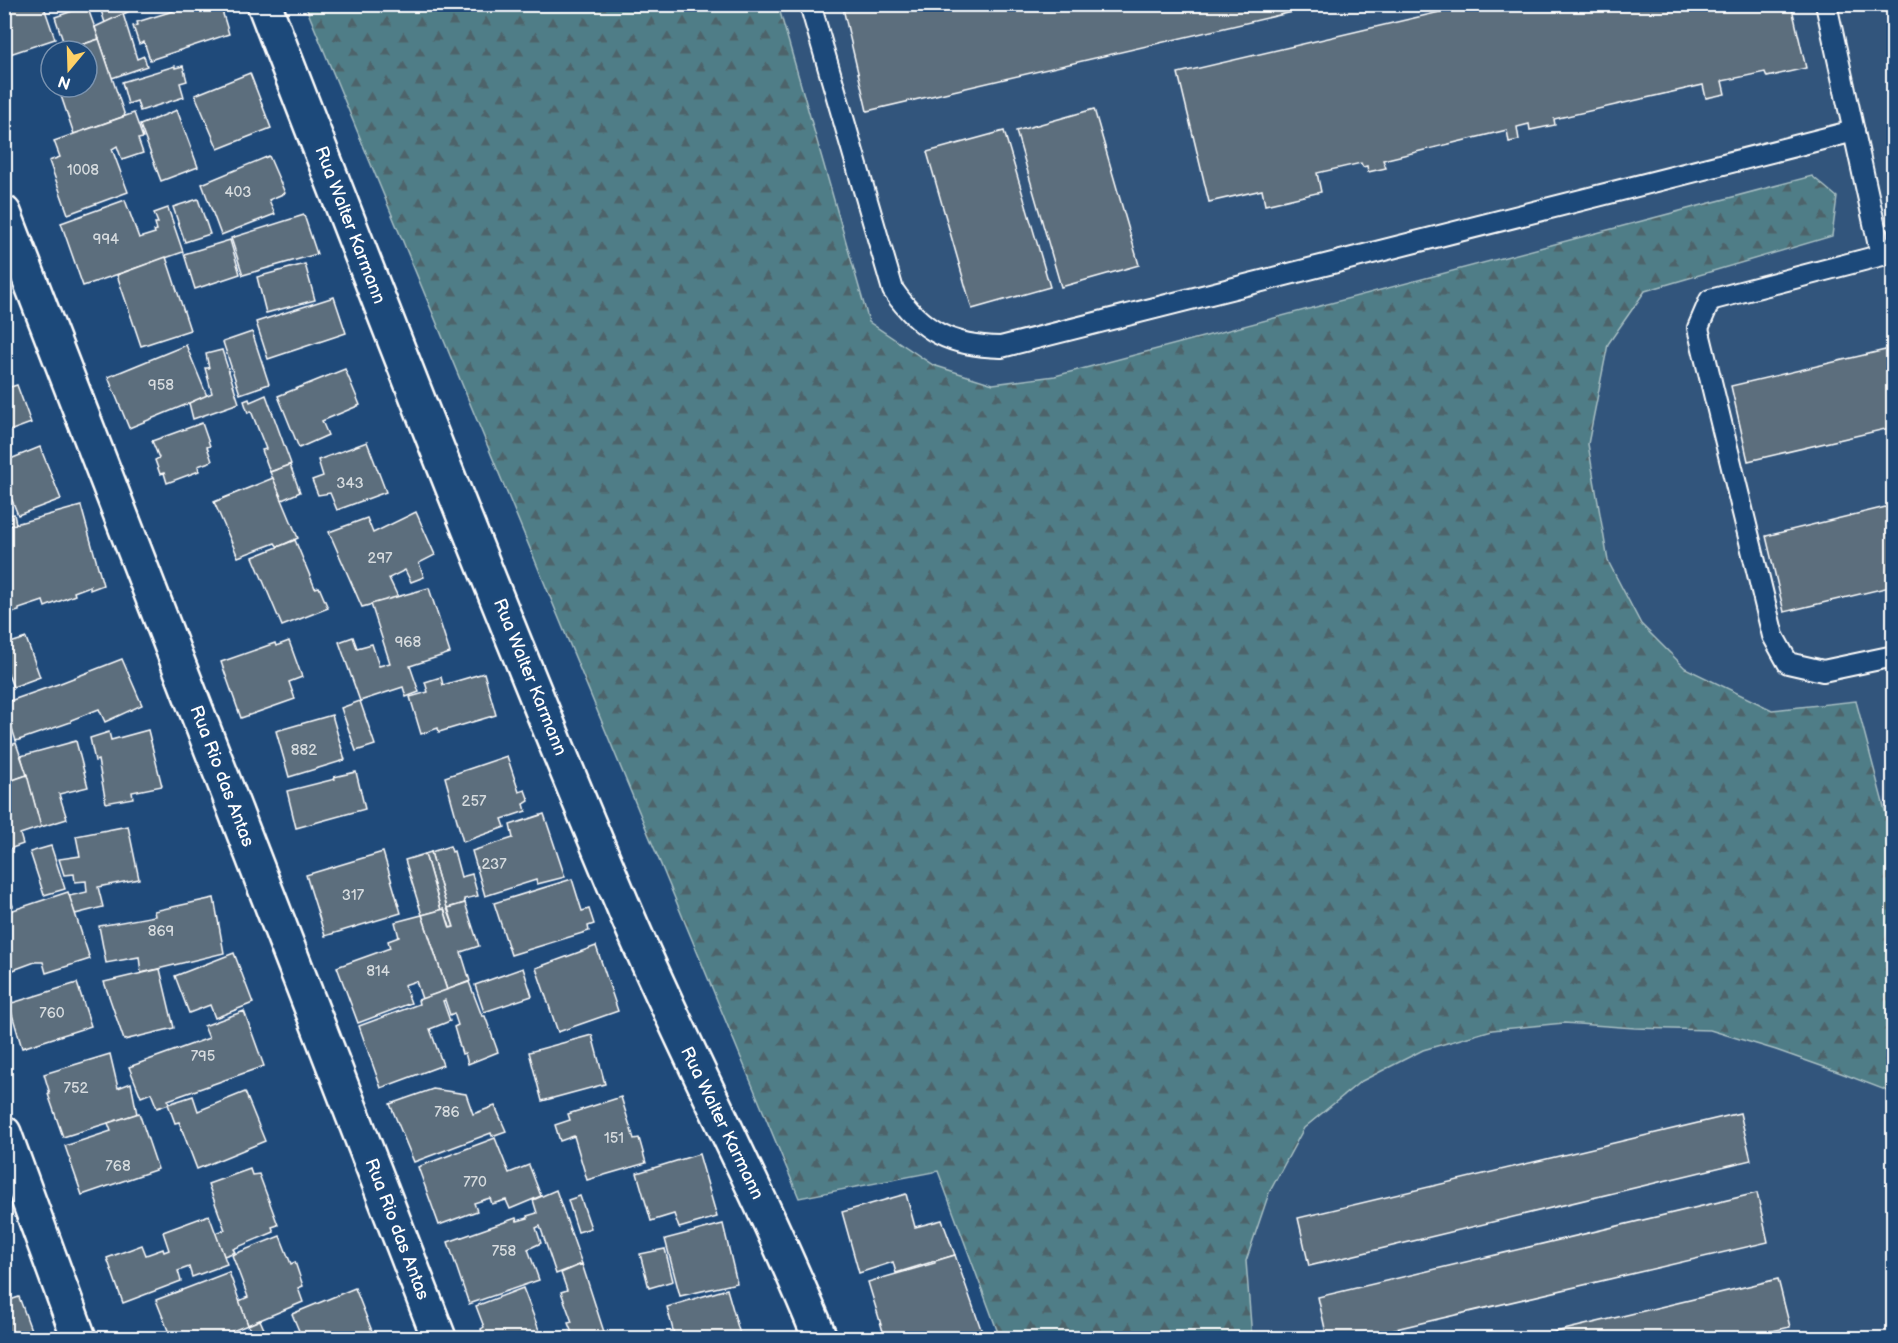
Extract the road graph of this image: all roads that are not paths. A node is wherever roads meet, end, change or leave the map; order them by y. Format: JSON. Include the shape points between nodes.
{"nodes":[{"id":1,"x":264,"y":4,"type":"edge"},
{"id":2,"x":810,"y":4,"type":"edge"},
{"id":3,"x":1826,"y":4,"type":"edge"},
{"id":4,"x":1854,"y":132,"type":"junction"},
{"id":5,"x":4,"y":213,"type":"edge"},
{"id":6,"x":1887,"y":254,"type":"edge"},
{"id":7,"x":1893,"y":656,"type":"edge"},
{"id":8,"x":4,"y":1133,"type":"edge"},
{"id":9,"x":79,"y":1338,"type":"edge"},
{"id":10,"x":439,"y":1338,"type":"edge"},
{"id":11,"x":820,"y":1338,"type":"edge"}],
"edges":[{"from":1,"to":11,"type":"street","name":"Rua Walter Karmann","via":[[454,492],[628,917]]},
{"from":2,"to":4,"type":"lane","via":[[892,290],[917,319],[933,330],[954,341],[977,346],[1001,347]]},
{"from":3,"to":4,"type":"lane"},
{"from":4,"to":6,"type":"lane"},
{"from":5,"to":10,"type":"street","name":"Rua Rio das Antas"},
{"from":6,"to":7,"type":"lane","via":[[1710,300],[1698,328],[1773,636],[1788,663],[1823,671]]},
{"from":8,"to":9,"type":"street"}]}
